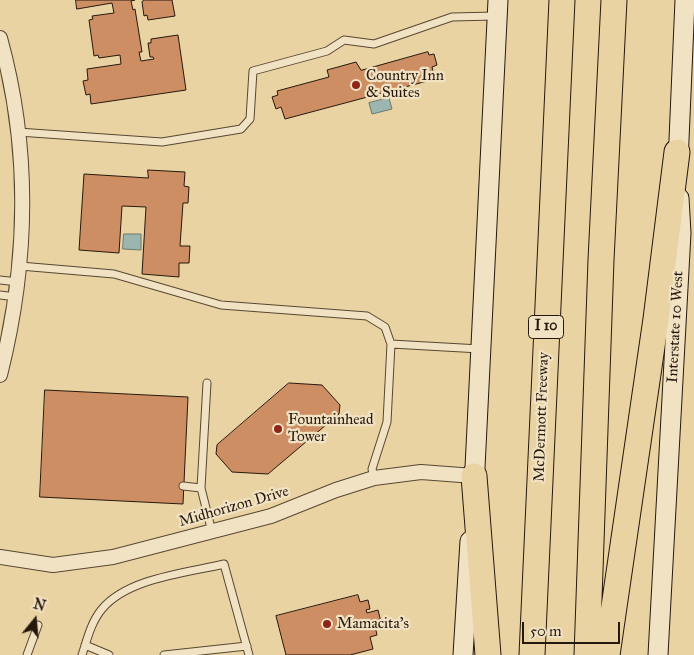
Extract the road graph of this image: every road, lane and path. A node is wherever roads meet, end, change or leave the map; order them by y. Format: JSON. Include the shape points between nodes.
{"nodes":[{"id":1,"x":562,"y":0,"type":"edge"},
{"id":2,"x":614,"y":0,"type":"edge"},
{"id":3,"x":685,"y":0,"type":"edge"},
{"id":4,"x":497,"y":8,"type":"edge"},
{"id":5,"x":0,"y":38,"type":"edge"},
{"id":6,"x":18,"y":132,"type":"junction"},
{"id":7,"x":677,"y":152,"type":"junction"},
{"id":8,"x":20,"y":266,"type":"junction"},
{"id":9,"x":0,"y":280,"type":"edge"},
{"id":10,"x":18,"y":282,"type":"junction"},
{"id":11,"x":0,"y":295,"type":"edge"},
{"id":12,"x":16,"y":297,"type":"junction"},
{"id":13,"x":391,"y":344,"type":"junction"},
{"id":14,"x":480,"y":350,"type":"junction"},
{"id":15,"x":0,"y":375,"type":"edge"},
{"id":16,"x":206,"y":383,"type":"dead end"},
{"id":17,"x":474,"y":476,"type":"junction"},
{"id":18,"x":374,"y":478,"type":"junction"},
{"id":19,"x":183,"y":486,"type":"dead end"},
{"id":20,"x":201,"y":488,"type":"junction"},
{"id":21,"x":212,"y":532,"type":"junction"},
{"id":22,"x":0,"y":556,"type":"edge"},
{"id":23,"x":38,"y":625,"type":"dead end"},
{"id":24,"x":85,"y":645,"type":"junction"},
{"id":25,"x":247,"y":646,"type":"junction"},
{"id":26,"x":27,"y":655,"type":"edge"},
{"id":27,"x":82,"y":655,"type":"edge"},
{"id":28,"x":109,"y":655,"type":"edge"},
{"id":29,"x":164,"y":655,"type":"edge"},
{"id":30,"x":249,"y":655,"type":"edge"},
{"id":31,"x":463,"y":655,"type":"edge"},
{"id":32,"x":488,"y":655,"type":"edge"},
{"id":33,"x":532,"y":655,"type":"edge"},
{"id":34,"x":587,"y":655,"type":"edge"},
{"id":35,"x":608,"y":655,"type":"edge"},
{"id":36,"x":658,"y":655,"type":"edge"}],
"edges":[{"from":1,"to":33,"type":"highway","name":"McDermott Freeway","number":"I 10"},
{"from":2,"to":34,"type":"highway"},
{"from":3,"to":7,"type":"main road","name":"Interstate 10 West"},
{"from":4,"to":6,"type":"lane","via":[[452,17],[374,44],[344,40],[327,50],[253,71],[250,120],[241,129],[162,142]]},
{"from":4,"to":14,"type":"main road"},
{"from":5,"to":6,"type":"street"},
{"from":6,"to":8,"type":"street","via":[[22,178]]},
{"from":7,"to":35,"type":"highway"},
{"from":7,"to":36,"type":"main road","name":"Interstate 10 West","via":[[681,233]]},
{"from":8,"to":10,"type":"street"},
{"from":8,"to":13,"type":"lane","via":[[114,274],[221,305],[367,316],[385,327]]},
{"from":9,"to":10,"type":"lane"},
{"from":10,"to":12,"type":"street"},
{"from":11,"to":12,"type":"lane"},
{"from":12,"to":15,"type":"street"},
{"from":13,"to":14,"type":"lane"},
{"from":13,"to":18,"type":"lane","via":[[387,422],[373,466]]},
{"from":14,"to":17,"type":"main road"},
{"from":16,"to":20,"type":"lane"},
{"from":17,"to":18,"type":"street","name":"Midhorizon Drive","via":[[421,472]]},
{"from":17,"to":31,"type":"main road"},
{"from":17,"to":32,"type":"highway"},
{"from":18,"to":21,"type":"street","name":"Midhorizon Drive","via":[[271,516]]},
{"from":19,"to":20,"type":"lane"},
{"from":20,"to":21,"type":"lane"},
{"from":21,"to":22,"type":"street","name":"Midhorizon Drive","via":[[74,564]]},
{"from":23,"to":26,"type":"lane"},
{"from":24,"to":25,"type":"lane","via":[[102,608],[132,586],[224,564]]},
{"from":24,"to":27,"type":"lane"},
{"from":24,"to":28,"type":"lane"},
{"from":25,"to":29,"type":"lane"},
{"from":25,"to":30,"type":"lane"}]}
